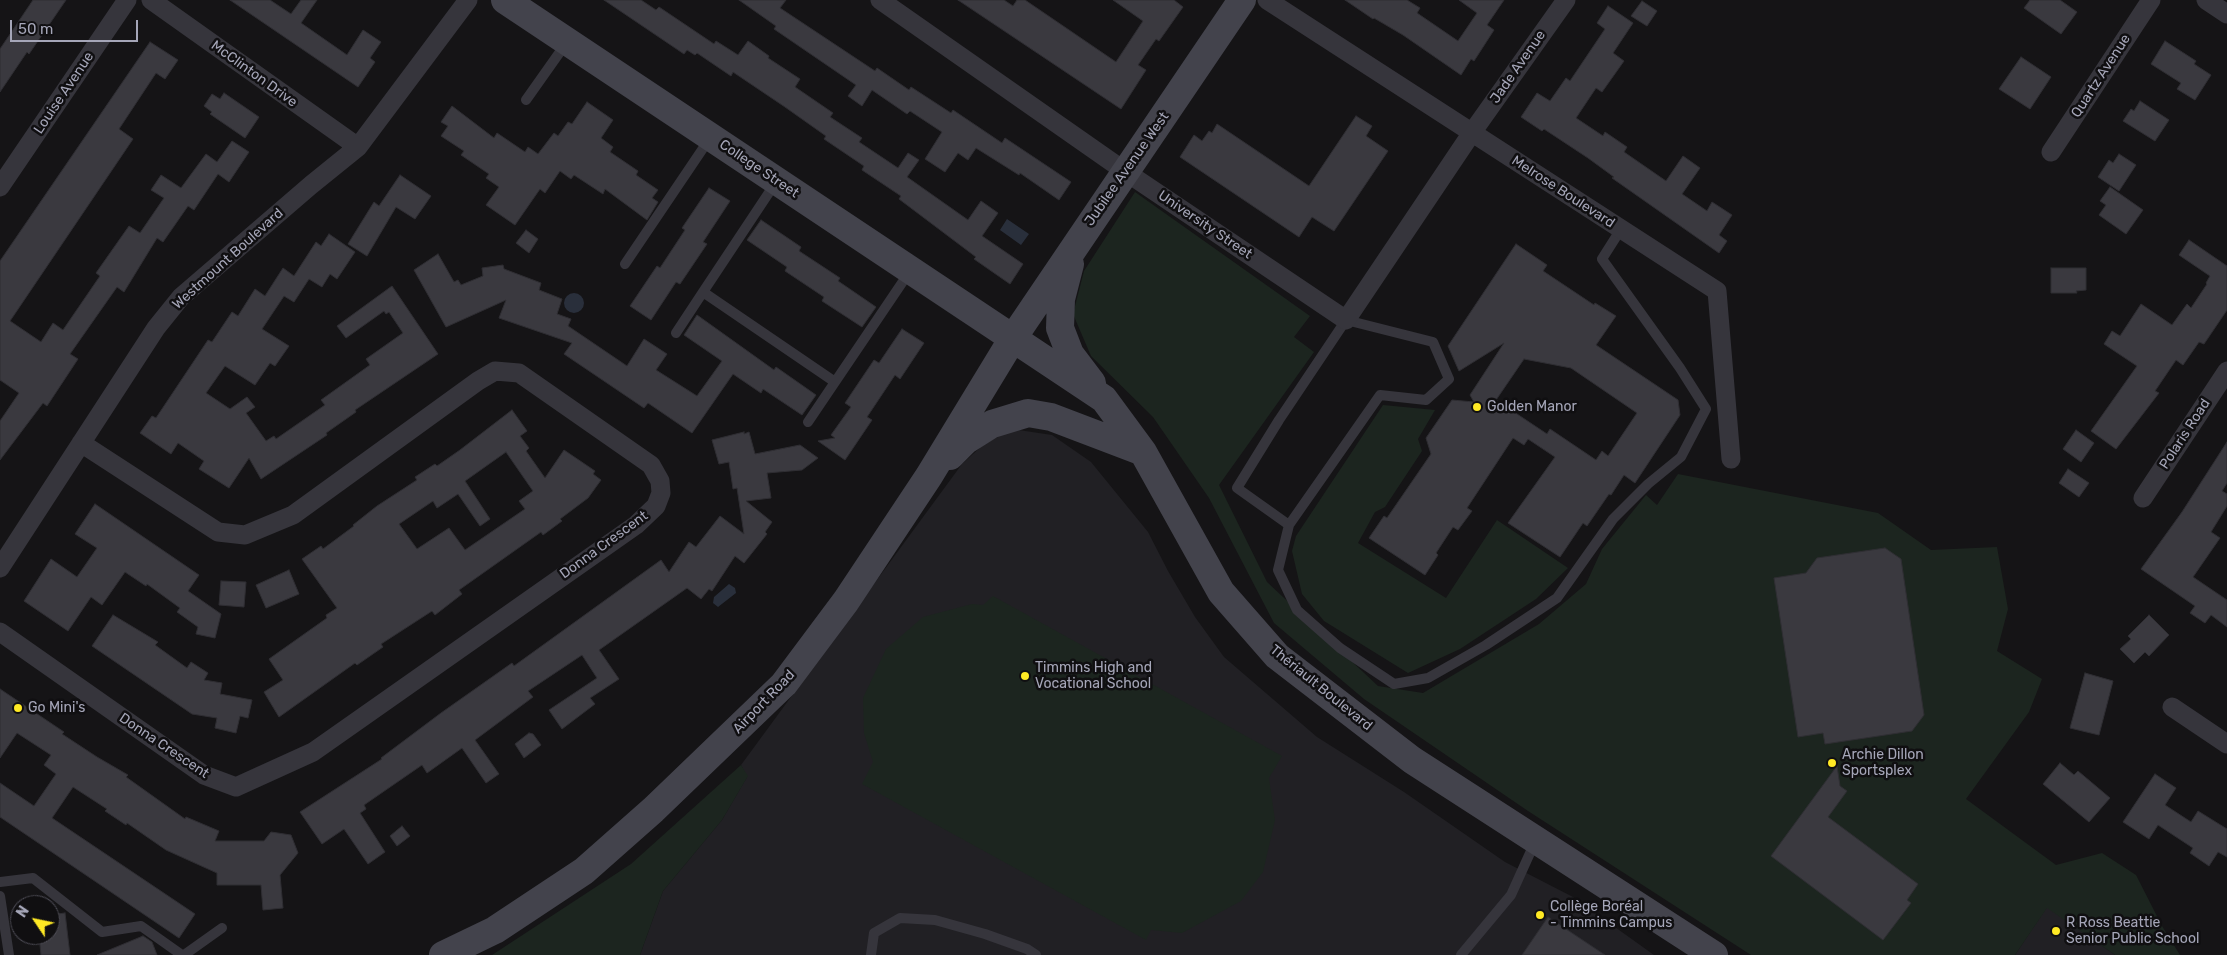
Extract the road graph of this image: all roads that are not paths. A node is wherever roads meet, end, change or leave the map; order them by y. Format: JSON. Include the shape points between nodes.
{"nodes":[{"id":1,"x":127,"y":0,"type":"edge"},
{"id":2,"x":151,"y":0,"type":"edge"},
{"id":3,"x":468,"y":0,"type":"edge"},
{"id":4,"x":505,"y":0,"type":"edge"},
{"id":5,"x":880,"y":0,"type":"edge"},
{"id":6,"x":1242,"y":0,"type":"edge"},
{"id":7,"x":1267,"y":0,"type":"edge"},
{"id":8,"x":1566,"y":0,"type":"edge"},
{"id":9,"x":2151,"y":0,"type":"edge"},
{"id":10,"x":2206,"y":0,"type":"edge"},
{"id":11,"x":2227,"y":14,"type":"edge"},
{"id":12,"x":567,"y":41,"type":"junction"},
{"id":13,"x":526,"y":100,"type":"dead end"},
{"id":14,"x":1471,"y":134,"type":"junction"},
{"id":15,"x":711,"y":137,"type":"junction"},
{"id":16,"x":358,"y":147,"type":"junction"},
{"id":17,"x":2051,"y":152,"type":"dead end"},
{"id":18,"x":1126,"y":172,"type":"junction"},
{"id":19,"x":776,"y":181,"type":"junction"},
{"id":20,"x":0,"y":186,"type":"edge"},
{"id":21,"x":1621,"y":229,"type":"junction"},
{"id":22,"x":1077,"y":241,"type":"junction"},
{"id":23,"x":625,"y":264,"type":"dead end"},
{"id":24,"x":910,"y":270,"type":"junction"},
{"id":25,"x":704,"y":292,"type":"junction"},
{"id":26,"x":1346,"y":320,"type":"junction"},
{"id":27,"x":676,"y":333,"type":"dead end"},
{"id":28,"x":1013,"y":338,"type":"junction"},
{"id":29,"x":2227,"y":371,"type":"edge"},
{"id":30,"x":835,"y":382,"type":"junction"},
{"id":31,"x":1104,"y":398,"type":"junction"},
{"id":32,"x":808,"y":422,"type":"dead end"},
{"id":33,"x":81,"y":443,"type":"junction"},
{"id":34,"x":1143,"y":452,"type":"junction"},
{"id":35,"x":1731,"y":459,"type":"dead end"},
{"id":36,"x":929,"y":476,"type":"junction"},
{"id":37,"x":2143,"y":498,"type":"dead end"},
{"id":38,"x":1289,"y":525,"type":"junction"},
{"id":39,"x":0,"y":568,"type":"edge"},
{"id":40,"x":0,"y":632,"type":"edge"},
{"id":41,"x":2172,"y":707,"type":"dead end"},
{"id":42,"x":2227,"y":744,"type":"edge"},
{"id":43,"x":1536,"y":840,"type":"junction"},
{"id":44,"x":0,"y":882,"type":"edge"},
{"id":45,"x":0,"y":896,"type":"edge"},
{"id":46,"x":222,"y":928,"type":"dead end"},
{"id":47,"x":10,"y":955,"type":"edge"},
{"id":48,"x":183,"y":955,"type":"edge"},
{"id":49,"x":443,"y":955,"type":"edge"},
{"id":50,"x":871,"y":955,"type":"edge"},
{"id":51,"x":1036,"y":955,"type":"edge"},
{"id":52,"x":1461,"y":955,"type":"edge"},
{"id":53,"x":1714,"y":955,"type":"edge"}],
"edges":[{"from":1,"to":20,"type":"street","name":"Louise Avenue"},
{"from":2,"to":16,"type":"street","name":"McClinton Drive"},
{"from":3,"to":16,"type":"street","name":"Westmount Boulevard"},
{"from":4,"to":12,"type":"main road","name":"College Street"},
{"from":5,"to":18,"type":"street","name":"University Street"},
{"from":6,"to":18,"type":"main road","name":"Jubilee Avenue West"},
{"from":7,"to":14,"type":"street","name":"Melrose Boulevard"},
{"from":8,"to":14,"type":"street","name":"Jade Avenue"},
{"from":9,"to":17,"type":"street","name":"Quartz Avenue"},
{"from":10,"to":11,"type":"street"},
{"from":12,"to":13,"type":"lane"},
{"from":12,"to":15,"type":"main road","name":"College Street"},
{"from":14,"to":21,"type":"street","name":"Melrose Boulevard"},
{"from":14,"to":26,"type":"street"},
{"from":15,"to":19,"type":"main road","name":"College Street"},
{"from":15,"to":23,"type":"lane"},
{"from":16,"to":33,"type":"street","name":"Westmount Boulevard","via":[[181,297],[156,328]]},
{"from":18,"to":22,"type":"main road","name":"Jubilee Avenue West"},
{"from":18,"to":26,"type":"street","name":"University Street"},
{"from":19,"to":24,"type":"main road","name":"College Street"},
{"from":19,"to":25,"type":"lane"},
{"from":21,"to":35,"type":"street","name":"Melrose Boulevard","via":[[1717,291]]},
{"from":21,"to":38,"type":"lane","via":[[1602,259],[1706,409],[1681,456],[1613,519],[1557,598],[1486,645],[1428,678],[1394,684],[1340,648],[1297,610],[1278,570]]},
{"from":22,"to":28,"type":"main road","name":"Jubilee Avenue West"},
{"from":22,"to":31,"type":"main road","via":[[1061,299],[1060,328],[1070,354]]},
{"from":24,"to":28,"type":"main road","name":"College Street"},
{"from":24,"to":30,"type":"lane"},
{"from":25,"to":27,"type":"lane"},
{"from":25,"to":30,"type":"lane"},
{"from":26,"to":38,"type":"lane","via":[[1237,488]]},
{"from":26,"to":38,"type":"lane","via":[[1433,342],[1449,379],[1426,400],[1380,395]]},
{"from":28,"to":31,"type":"main road","name":"Thériault Boulevard"},
{"from":28,"to":36,"type":"main road","name":"Airport Road"},
{"from":29,"to":37,"type":"street","name":"Polaris Road"},
{"from":30,"to":32,"type":"lane"},
{"from":31,"to":34,"type":"main road","name":"Thériault Boulevard"},
{"from":33,"to":39,"type":"street","name":"Westmount Boulevard"},
{"from":33,"to":40,"type":"street","name":"Donna Crescent","via":[[218,532],[245,535],[293,515],[478,381],[495,371],[519,373],[651,465],[660,481],[661,493],[656,506],[636,525],[313,752],[236,787],[204,775]]},
{"from":34,"to":36,"type":"main road","via":[[1058,419],[1028,413],[992,424],[971,436]]},
{"from":34,"to":43,"type":"main road","name":"Thériault Boulevard","via":[[1221,592],[1276,656],[1412,760]]},
{"from":36,"to":49,"type":"main road","name":"Airport Road","via":[[846,601],[780,688],[653,810],[584,871],[495,930]]},
{"from":41,"to":42,"type":"street"},
{"from":43,"to":52,"type":"lane","via":[[1511,895]]},
{"from":43,"to":53,"type":"main road","name":"Thériault Boulevard"},
{"from":44,"to":48,"type":"lane","via":[[33,878],[102,932],[140,926]]},
{"from":45,"to":47,"type":"lane"},
{"from":46,"to":48,"type":"lane"},
{"from":50,"to":51,"type":"lane","via":[[874,933],[900,918],[952,924],[1027,949]]}]}
